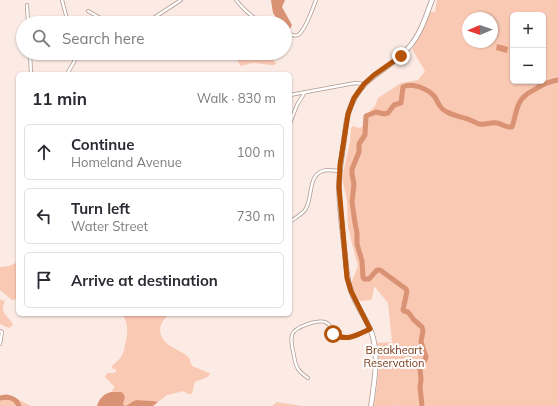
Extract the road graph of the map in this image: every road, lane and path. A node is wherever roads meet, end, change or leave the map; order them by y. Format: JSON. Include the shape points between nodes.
{"nodes":[{"id":1,"x":62,"y":0,"type":"edge"},
{"id":2,"x":181,"y":0,"type":"edge"},
{"id":3,"x":236,"y":0,"type":"edge"},
{"id":4,"x":316,"y":0,"type":"edge"},
{"id":5,"x":432,"y":0,"type":"edge"},
{"id":6,"x":27,"y":5,"type":"dead end"},
{"id":7,"x":88,"y":11,"type":"dead end"},
{"id":8,"x":28,"y":16,"type":"edge"},
{"id":9,"x":66,"y":16,"type":"edge"},
{"id":10,"x":97,"y":16,"type":"edge"},
{"id":11,"x":157,"y":16,"type":"edge"},
{"id":12,"x":251,"y":16,"type":"edge"},
{"id":13,"x":292,"y":35,"type":"edge"},
{"id":14,"x":30,"y":60,"type":"edge"},
{"id":15,"x":74,"y":60,"type":"edge"},
{"id":16,"x":31,"y":72,"type":"edge"},
{"id":17,"x":68,"y":72,"type":"edge"},
{"id":18,"x":364,"y":84,"type":"junction"},
{"id":19,"x":305,"y":92,"type":"junction"},
{"id":20,"x":292,"y":94,"type":"edge"},
{"id":21,"x":292,"y":118,"type":"edge"},
{"id":22,"x":340,"y":171,"type":"junction"},
{"id":23,"x":292,"y":221,"type":"edge"},
{"id":24,"x":370,"y":329,"type":"junction"},
{"id":25,"x":0,"y":331,"type":"edge"},
{"id":26,"x":0,"y":344,"type":"edge"},
{"id":27,"x":308,"y":378,"type":"dead end"},
{"id":28,"x":371,"y":406,"type":"edge"}],
"edges":[{"from":1,"to":9,"type":"street"},
{"from":2,"to":11,"type":"street"},
{"from":3,"to":12,"type":"street"},
{"from":4,"to":13,"type":"street","via":[[302,30]]},
{"from":5,"to":18,"type":"main road","via":[[420,30],[410,46]]},
{"from":6,"to":8,"type":"street"},
{"from":7,"to":10,"type":"street"},
{"from":14,"to":16,"type":"street"},
{"from":15,"to":17,"type":"street"},
{"from":18,"to":19,"type":"street","via":[[355,83]]},
{"from":18,"to":22,"type":"main road","via":[[354,98],[348,114]]},
{"from":19,"to":20,"type":"street"},
{"from":19,"to":21,"type":"street"},
{"from":22,"to":23,"type":"street","via":[[328,170],[314,177],[305,210]]},
{"from":22,"to":24,"type":"main road","via":[[340,205],[347,278]]},
{"from":24,"to":27,"type":"street","via":[[345,338],[333,334],[325,322],[297,328],[292,334],[295,362],[299,371]]},
{"from":24,"to":28,"type":"main road","via":[[376,364]]},
{"from":25,"to":26,"type":"street"}]}
